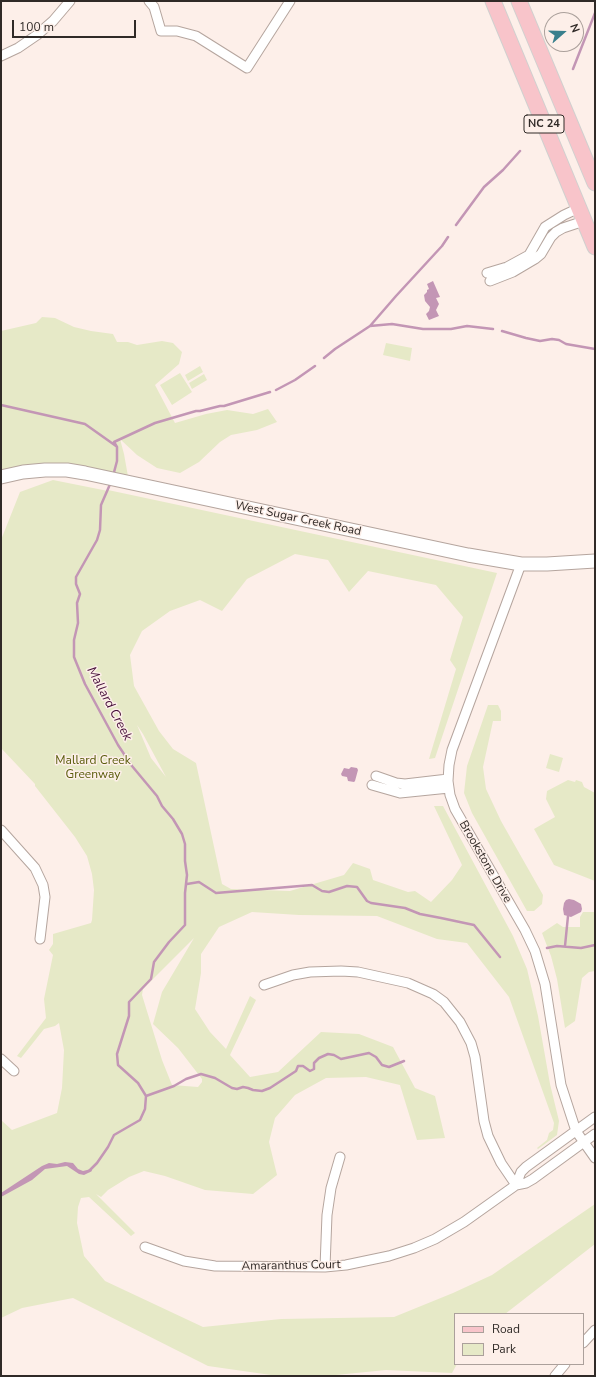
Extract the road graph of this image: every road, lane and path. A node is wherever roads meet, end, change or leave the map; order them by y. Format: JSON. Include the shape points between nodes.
{"nodes":[{"id":1,"x":70,"y":1,"type":"edge"},
{"id":2,"x":149,"y":1,"type":"edge"},
{"id":3,"x":290,"y":1,"type":"edge"},
{"id":4,"x":493,"y":1,"type":"edge"},
{"id":5,"x":519,"y":1,"type":"edge"},
{"id":6,"x":1,"y":56,"type":"edge"},
{"id":7,"x":595,"y":183,"type":"edge"},
{"id":8,"x":582,"y":214,"type":"junction"},
{"id":9,"x":595,"y":246,"type":"edge"},
{"id":10,"x":1,"y":477,"type":"edge"},
{"id":11,"x":595,"y":561,"type":"edge"},
{"id":12,"x":521,"y":564,"type":"junction"},
{"id":13,"x":374,"y":780,"type":"dead end"},
{"id":14,"x":448,"y":784,"type":"junction"},
{"id":15,"x":1,"y":830,"type":"edge"},
{"id":16,"x":40,"y":939,"type":"dead end"},
{"id":17,"x":264,"y":985,"type":"dead end"},
{"id":18,"x":1,"y":1059,"type":"edge"},
{"id":19,"x":14,"y":1071,"type":"dead end"},
{"id":20,"x":595,"y":1117,"type":"edge"},
{"id":21,"x":576,"y":1131,"type":"junction"},
{"id":22,"x":595,"y":1134,"type":"edge"},
{"id":23,"x":584,"y":1142,"type":"junction"},
{"id":24,"x":340,"y":1157,"type":"dead end"},
{"id":25,"x":595,"y":1158,"type":"edge"},
{"id":26,"x":516,"y":1185,"type":"junction"},
{"id":27,"x":145,"y":1247,"type":"dead end"},
{"id":28,"x":325,"y":1267,"type":"junction"},
{"id":29,"x":595,"y":1330,"type":"edge"},
{"id":30,"x":584,"y":1342,"type":"edge"},
{"id":31,"x":564,"y":1365,"type":"edge"},
{"id":32,"x":555,"y":1376,"type":"edge"}],
"edges":[{"from":1,"to":6,"type":"street","via":[[37,35]]},
{"from":2,"to":3,"type":"street","via":[[154,7],[161,32],[178,30],[196,36],[247,68]]},
{"from":4,"to":8,"type":"main road","number":"NC 24"},
{"from":5,"to":7,"type":"main road","number":"NC 24"},
{"from":8,"to":8,"type":"street","via":[[564,215],[545,227],[529,256],[488,277],[513,272],[535,259],[556,232]]},
{"from":8,"to":9,"type":"main road","number":"NC 24"},
{"from":10,"to":12,"type":"main road","name":"West Sugar Creek Road","via":[[45,470],[85,473],[468,555]]},
{"from":11,"to":12,"type":"main road","name":"West Sugar Creek Road"},
{"from":12,"to":14,"type":"street","name":"Brookstone Drive","via":[[452,750]]},
{"from":13,"to":14,"type":"street","via":[[405,784]]},
{"from":14,"to":21,"type":"street","name":"Brookstone Drive","via":[[455,809],[525,930],[537,958],[546,984],[560,1080]]},
{"from":15,"to":16,"type":"street","via":[[35,868],[43,885],[45,897]]},
{"from":17,"to":26,"type":"street","via":[[310,972],[358,972],[408,983],[444,1002],[460,1022],[471,1043],[488,1136],[501,1163]]},
{"from":18,"to":19,"type":"street"},
{"from":20,"to":21,"type":"street","name":"Amaranthus Court"},
{"from":21,"to":23,"type":"street","name":"Brookstone Drive"},
{"from":21,"to":26,"type":"street","name":"Amaranthus Court","via":[[526,1167]]},
{"from":22,"to":23,"type":"street","name":"Amaranthus Court"},
{"from":23,"to":25,"type":"street","name":"Brookstone Drive"},
{"from":23,"to":26,"type":"street","name":"Amaranthus Court","via":[[533,1179]]},
{"from":24,"to":28,"type":"street","via":[[326,1215]]},
{"from":26,"to":28,"type":"street","name":"Amaranthus Court","via":[[464,1222],[414,1248],[365,1262]]},
{"from":27,"to":28,"type":"street","name":"Amaranthus Court","via":[[184,1261],[215,1266]]},
{"from":29,"to":30,"type":"street"},
{"from":31,"to":32,"type":"street"}]}
